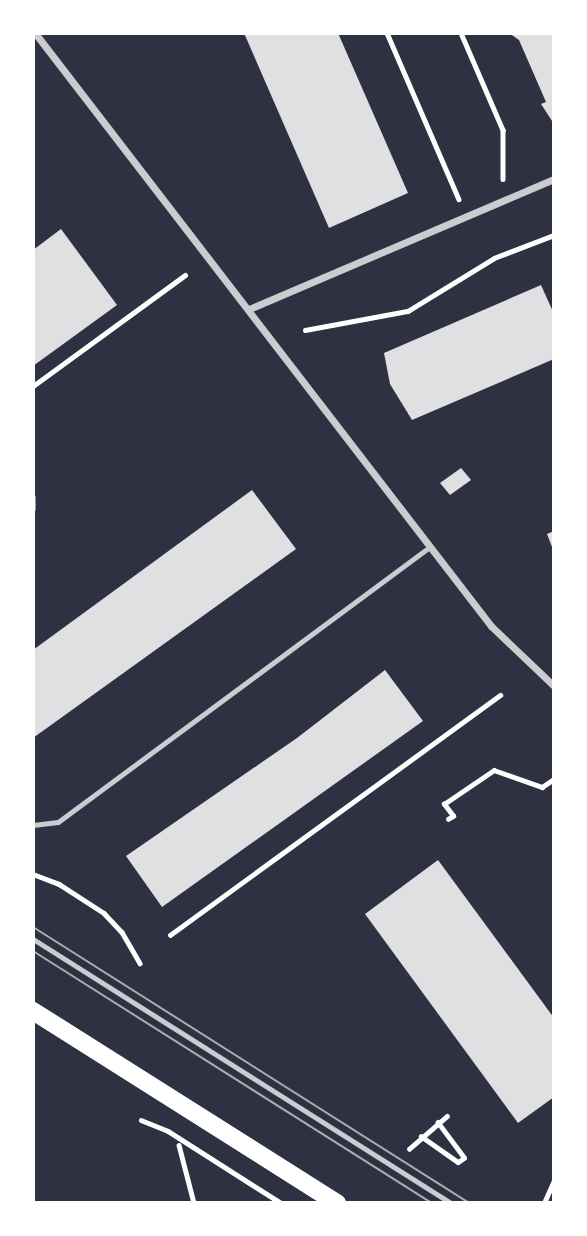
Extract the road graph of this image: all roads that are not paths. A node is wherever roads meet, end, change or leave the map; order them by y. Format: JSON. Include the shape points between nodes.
{"nodes":[{"id":1,"x":35,"y":33,"type":"edge"},
{"id":2,"x":554,"y":179,"type":"edge"},
{"id":3,"x":249,"y":309,"type":"junction"},
{"id":4,"x":430,"y":547,"type":"junction"},
{"id":5,"x":552,"y":681,"type":"edge"},
{"id":6,"x":33,"y":825,"type":"edge"},
{"id":7,"x":33,"y":939,"type":"edge"},
{"id":8,"x":33,"y":1011,"type":"edge"},
{"id":9,"x":337,"y":1203,"type":"edge"},
{"id":10,"x":450,"y":1203,"type":"edge"}],
"edges":[{"from":1,"to":3,"type":"street"},
{"from":2,"to":3,"type":"street"},
{"from":3,"to":4,"type":"street"},
{"from":4,"to":5,"type":"street","via":[[491,626],[520,657]]},
{"from":4,"to":6,"type":"lane","via":[[58,822]]},
{"from":7,"to":10,"type":"lane"},
{"from":8,"to":9,"type":"main road"}]}
